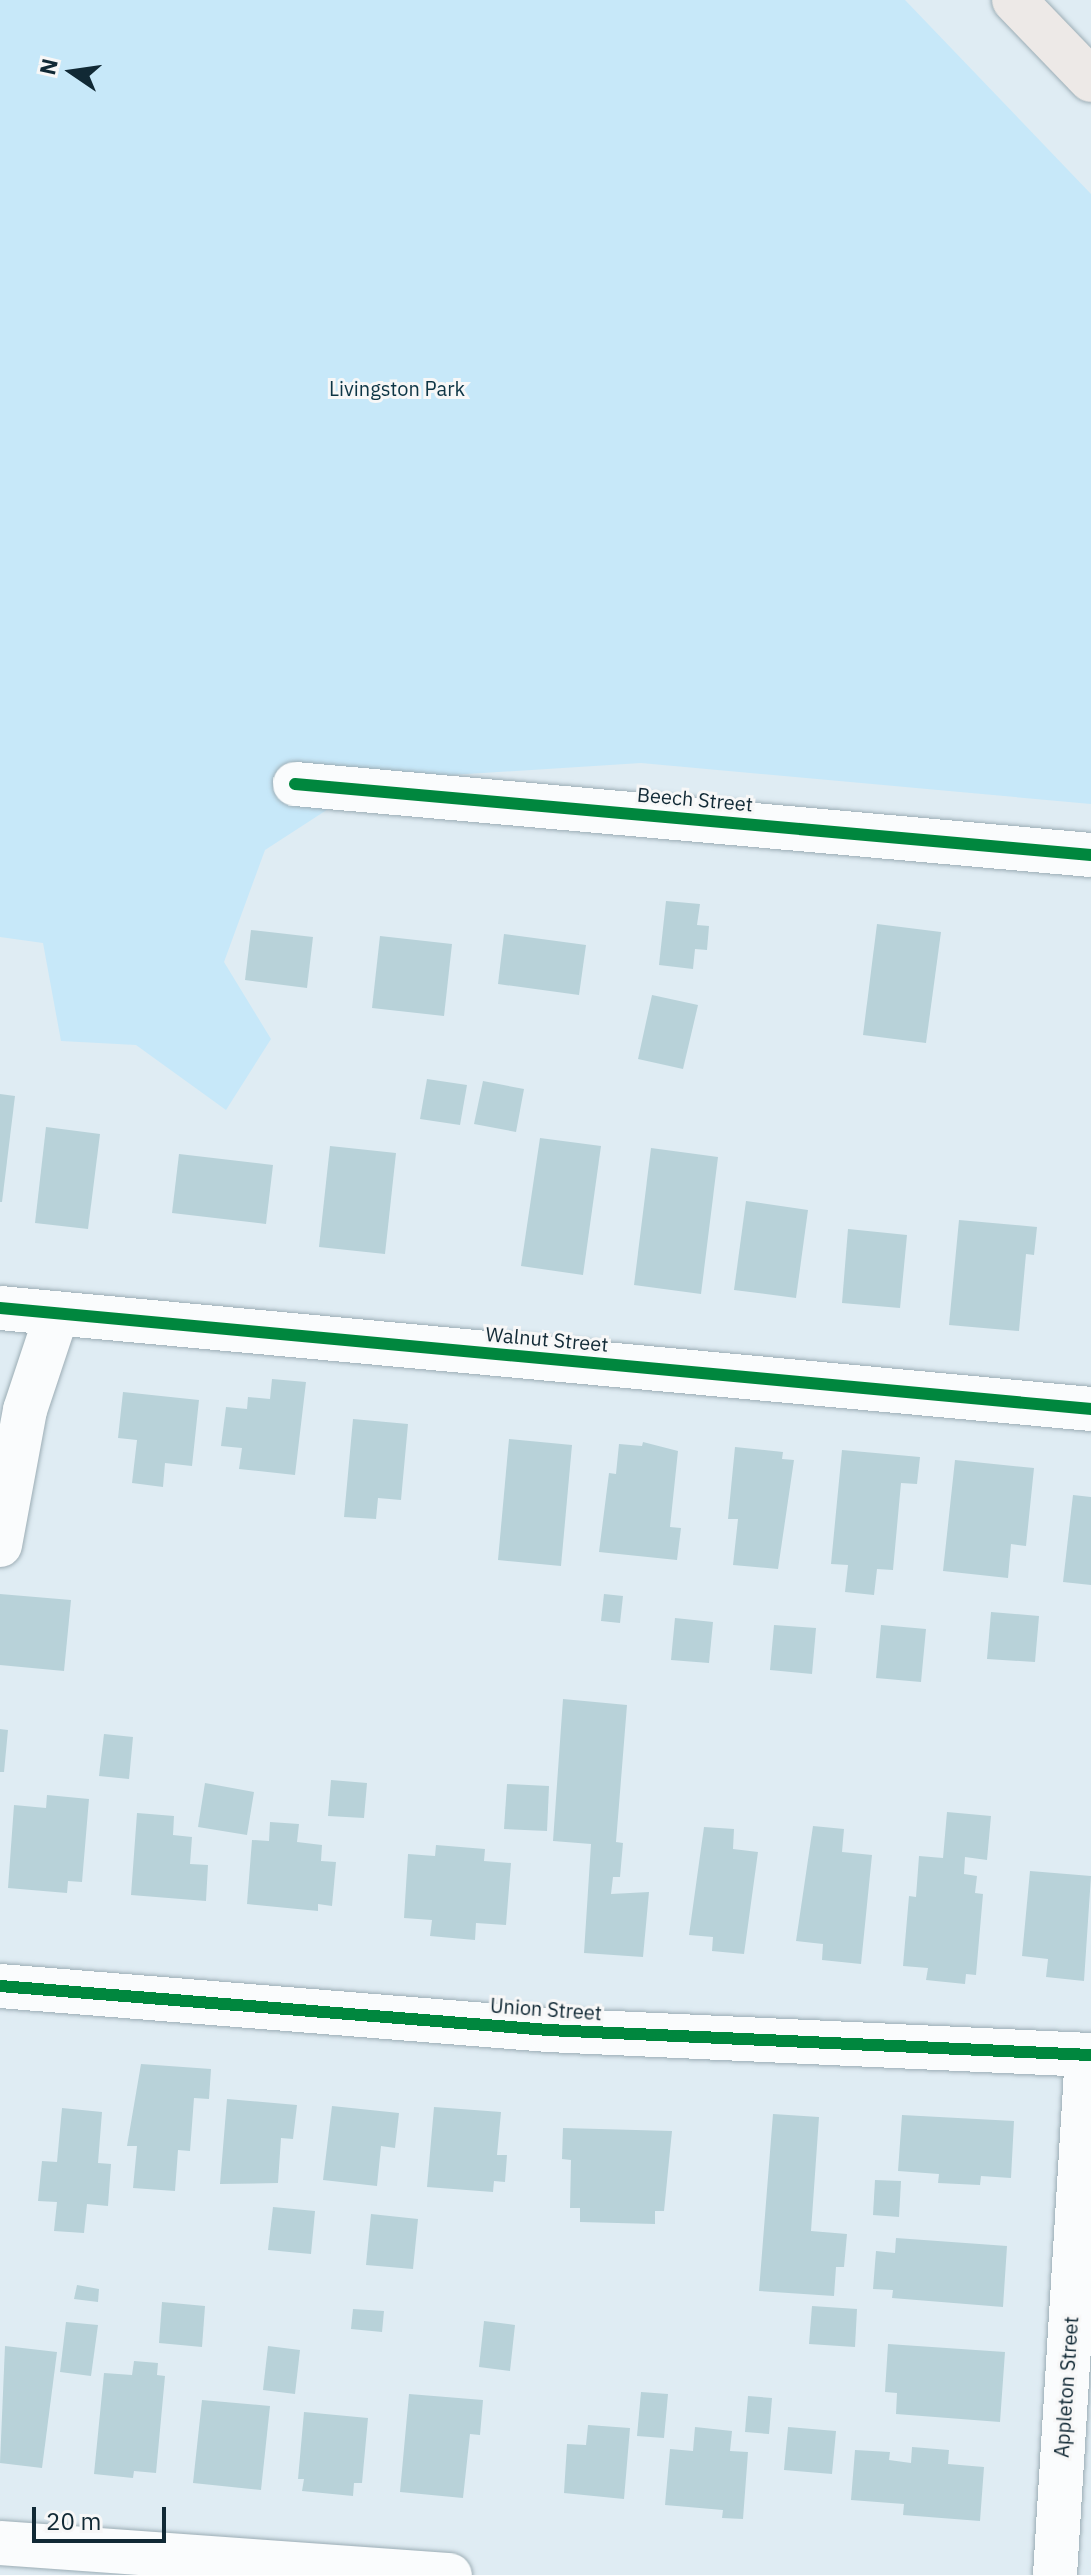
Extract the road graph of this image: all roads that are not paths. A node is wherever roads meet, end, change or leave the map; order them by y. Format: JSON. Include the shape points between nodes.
{"nodes":[{"id":1,"x":1014,"y":0,"type":"edge"},
{"id":2,"x":1091,"y":80,"type":"edge"},
{"id":3,"x":295,"y":784,"type":"dead end"},
{"id":4,"x":1091,"y":855,"type":"edge"},
{"id":5,"x":0,"y":1308,"type":"edge"},
{"id":6,"x":57,"y":1314,"type":"junction"},
{"id":7,"x":1091,"y":1409,"type":"edge"},
{"id":8,"x":0,"y":1545,"type":"edge"},
{"id":9,"x":0,"y":1986,"type":"edge"},
{"id":10,"x":1089,"y":2055,"type":"edge"},
{"id":11,"x":0,"y":2543,"type":"edge"},
{"id":12,"x":450,"y":2575,"type":"edge"},
{"id":13,"x":1055,"y":2575,"type":"edge"}],
"edges":[{"from":1,"to":2,"type":"main road"},
{"from":3,"to":4,"type":"street","name":"Beech Street"},
{"from":5,"to":6,"type":"street","name":"Walnut Street"},
{"from":6,"to":7,"type":"street","name":"Walnut Street"},
{"from":6,"to":8,"type":"street","via":[[25,1410]]},
{"from":9,"to":10,"type":"street","name":"Union Street","via":[[548,2030]]},
{"from":10,"to":13,"type":"street","name":"Appleton Street"},
{"from":11,"to":12,"type":"street"}]}
